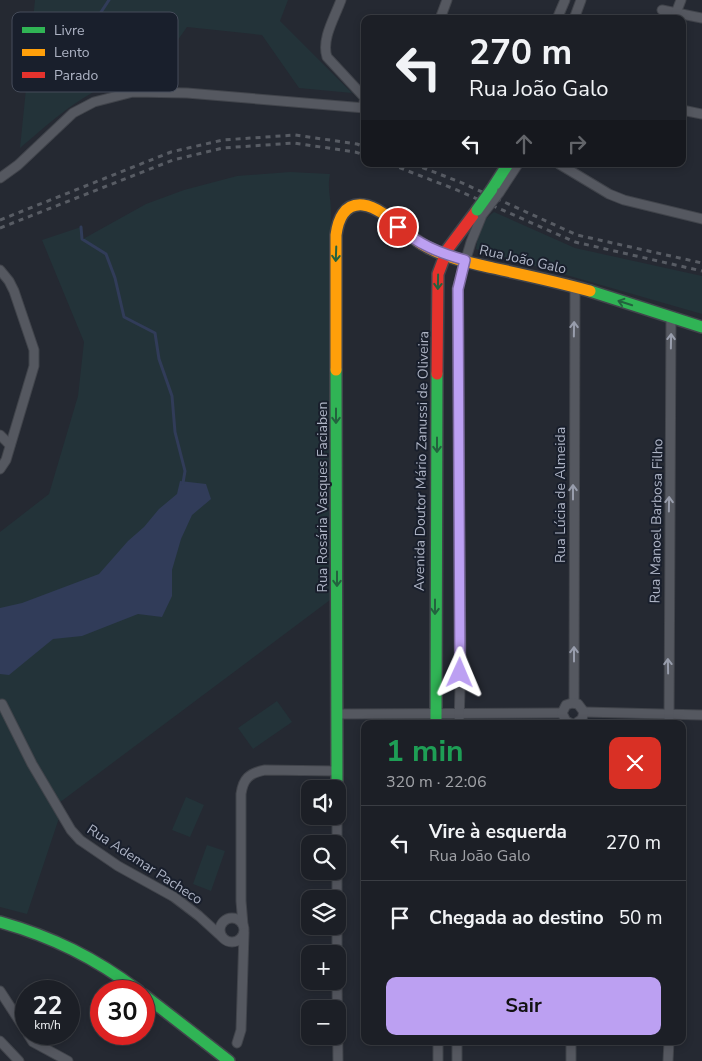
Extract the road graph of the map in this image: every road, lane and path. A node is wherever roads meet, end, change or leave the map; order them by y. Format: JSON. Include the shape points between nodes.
{"nodes":[{"id":1,"x":341,"y":0,"type":"edge"},
{"id":2,"x":447,"y":0,"type":"edge"},
{"id":3,"x":565,"y":0,"type":"edge"},
{"id":4,"x":581,"y":0,"type":"edge"},
{"id":5,"x":681,"y":0,"type":"edge"},
{"id":6,"x":662,"y":10,"type":"dead end"},
{"id":7,"x":676,"y":13,"type":"junction"},
{"id":8,"x":441,"y":15,"type":"edge"},
{"id":9,"x":559,"y":15,"type":"edge"},
{"id":10,"x":575,"y":15,"type":"edge"},
{"id":11,"x":702,"y":18,"type":"edge"},
{"id":12,"x":133,"y":92,"type":"edge"},
{"id":13,"x":133,"y":92,"type":"edge"},
{"id":14,"x":361,"y":94,"type":"edge"},
{"id":15,"x":361,"y":107,"type":"edge"},
{"id":16,"x":686,"y":111,"type":"edge"},
{"id":17,"x":702,"y":114,"type":"edge"},
{"id":18,"x":507,"y":167,"type":"edge"},
{"id":19,"x":515,"y":167,"type":"edge"},
{"id":20,"x":564,"y":167,"type":"edge"},
{"id":21,"x":0,"y":178,"type":"edge"},
{"id":22,"x":495,"y":191,"type":"junction"},
{"id":23,"x":347,"y":209,"type":"joint"},
{"id":24,"x":479,"y":212,"type":"junction"},
{"id":25,"x":702,"y":219,"type":"edge"},
{"id":26,"x":445,"y":254,"type":"junction"},
{"id":27,"x":465,"y":260,"type":"junction"},
{"id":28,"x":0,"y":270,"type":"edge"},
{"id":29,"x":575,"y":287,"type":"junction"},
{"id":30,"x":671,"y":318,"type":"junction"},
{"id":31,"x":702,"y":327,"type":"edge"},
{"id":32,"x":0,"y":435,"type":"edge"},
{"id":33,"x":10,"y":446,"type":"junction"},
{"id":34,"x":0,"y":469,"type":"edge"},
{"id":35,"x":574,"y":703,"type":"junction"},
{"id":36,"x":2,"y":704,"type":"dead end"},
{"id":37,"x":459,"y":712,"type":"junction"},
{"id":38,"x":584,"y":712,"type":"junction"},
{"id":39,"x":562,"y":713,"type":"junction"},
{"id":40,"x":338,"y":714,"type":"junction"},
{"id":41,"x":702,"y":715,"type":"edge"},
{"id":42,"x":436,"y":718,"type":"edge"},
{"id":43,"x":669,"y":719,"type":"edge"},
{"id":44,"x":459,"y":720,"type":"edge"},
{"id":45,"x":566,"y":720,"type":"edge"},
{"id":46,"x":580,"y":720,"type":"edge"},
{"id":47,"x":337,"y":771,"type":"junction"},
{"id":48,"x":337,"y":780,"type":"edge"},
{"id":49,"x":241,"y":901,"type":"junction"},
{"id":50,"x":199,"y":916,"type":"junction"},
{"id":51,"x":226,"y":920,"type":"junction"},
{"id":52,"x":0,"y":922,"type":"edge"},
{"id":53,"x":244,"y":929,"type":"junction"},
{"id":54,"x":224,"y":939,"type":"junction"},
{"id":55,"x":242,"y":961,"type":"junction"},
{"id":56,"x":124,"y":980,"type":"edge"},
{"id":57,"x":337,"y":990,"type":"edge"},
{"id":58,"x":0,"y":991,"type":"edge"},
{"id":59,"x":155,"y":1004,"type":"edge"},
{"id":60,"x":15,"y":1014,"type":"edge"},
{"id":61,"x":0,"y":1041,"type":"edge"},
{"id":62,"x":237,"y":1043,"type":"dead end"},
{"id":63,"x":39,"y":1045,"type":"edge"},
{"id":64,"x":438,"y":1045,"type":"edge"},
{"id":65,"x":457,"y":1045,"type":"edge"},
{"id":66,"x":571,"y":1045,"type":"edge"},
{"id":67,"x":669,"y":1045,"type":"edge"},
{"id":68,"x":19,"y":1061,"type":"edge"},
{"id":69,"x":68,"y":1061,"type":"edge"},
{"id":70,"x":229,"y":1061,"type":"edge"},
{"id":71,"x":338,"y":1061,"type":"edge"},
{"id":72,"x":438,"y":1061,"type":"edge"},
{"id":73,"x":457,"y":1061,"type":"edge"},
{"id":74,"x":571,"y":1061,"type":"edge"},
{"id":75,"x":668,"y":1061,"type":"edge"}],
"edges":[{"from":1,"to":14,"type":"street","via":[[325,51]]},
{"from":2,"to":8,"type":"street"},
{"from":3,"to":9,"type":"street"},
{"from":4,"to":10,"type":"street"},
{"from":5,"to":7,"type":"street"},
{"from":6,"to":7,"type":"street"},
{"from":7,"to":11,"type":"street"},
{"from":12,"to":15,"type":"street"},
{"from":13,"to":21,"type":"street","via":[[94,102],[73,113]]},
{"from":16,"to":17,"type":"street"},
{"from":18,"to":22,"type":"street","name":"Avenida Doutor Mário Zanussi de Oliveira"},
{"from":19,"to":22,"type":"street"},
{"from":20,"to":25,"type":"street","via":[[624,200]]},
{"from":22,"to":24,"type":"street","name":"Avenida Doutor Mário Zanussi de Oliveira","bridge":true},
{"from":23,"to":26,"type":"street","name":"Rua João Galo","via":[[364,205],[374,209],[411,238]]},
{"from":23,"to":40,"type":"street","name":"Rua Rosária Vasques Faciaben","one_way":true,"via":[[337,221],[335,258]]},
{"from":24,"to":26,"type":"street","name":"Avenida Doutor Mário Zanussi de Oliveira"},
{"from":24,"to":27,"type":"street"},
{"from":26,"to":27,"type":"street","name":"Rua João Galo"},
{"from":26,"to":42,"type":"street","name":"Avenida Doutor Mário Zanussi de Oliveira","one_way":true,"via":[[438,274]]},
{"from":27,"to":29,"type":"street","name":"Rua João Galo"},
{"from":27,"to":37,"type":"street","via":[[457,298]]},
{"from":28,"to":33,"type":"street","via":[[14,291],[34,350],[34,366]]},
{"from":30,"to":29,"type":"street","name":"Rua João Galo","one_way":true},
{"from":35,"to":29,"type":"street","name":"Rua Lúcia de Almeida","one_way":true},
{"from":30,"to":31,"type":"street","name":"Rua João Galo"},
{"from":43,"to":30,"type":"street","name":"Rua Manoel Barbosa Filho","one_way":true},
{"from":32,"to":33,"type":"street"},
{"from":33,"to":34,"type":"street"},
{"from":35,"to":38,"type":"street"},
{"from":35,"to":39,"type":"street","via":[[566,706]]},
{"from":36,"to":50,"type":"street","name":"Rua Ademar Pacheco","via":[[32,764],[80,840],[118,866],[155,884]]},
{"from":37,"to":39,"type":"street"},
{"from":37,"to":42,"type":"street"},
{"from":37,"to":44,"type":"street"},
{"from":38,"to":43,"type":"street"},
{"from":38,"to":46,"type":"street"},
{"from":39,"to":45,"type":"street"},
{"from":40,"to":42,"type":"street"},
{"from":40,"to":47,"type":"street","name":"Rua Rosária Vasques Faciaben"},
{"from":41,"to":43,"type":"street"},
{"from":47,"to":48,"type":"street","name":"Rua Rosária Vasques Faciaben"},
{"from":47,"to":49,"type":"street","via":[[265,770],[247,777],[241,794]]},
{"from":49,"to":51,"type":"street","via":[[237,913]]},
{"from":49,"to":53,"type":"street"},
{"from":50,"to":51,"type":"street","name":"Rua Ademar Pacheco","via":[[211,922]]},
{"from":50,"to":54,"type":"street","name":"Rua Ademar Pacheco"},
{"from":51,"to":53,"type":"street","via":[[238,920]]},
{"from":51,"to":54,"type":"street","via":[[220,930]]},
{"from":52,"to":56,"type":"street","via":[[44,935],[82,952]]},
{"from":53,"to":54,"type":"street","via":[[243,937],[237,942]]},
{"from":53,"to":55,"type":"street"},
{"from":54,"to":55,"type":"street","name":"Rua Ademar Pacheco"},
{"from":55,"to":62,"type":"street","via":[[241,1030]]},
{"from":57,"to":71,"type":"street"},
{"from":58,"to":60,"type":"street"},
{"from":59,"to":70,"type":"street"},
{"from":61,"to":68,"type":"street"},
{"from":63,"to":69,"type":"street"},
{"from":64,"to":72,"type":"street"},
{"from":65,"to":73,"type":"street"},
{"from":66,"to":74,"type":"street"},
{"from":67,"to":75,"type":"street"}]}
